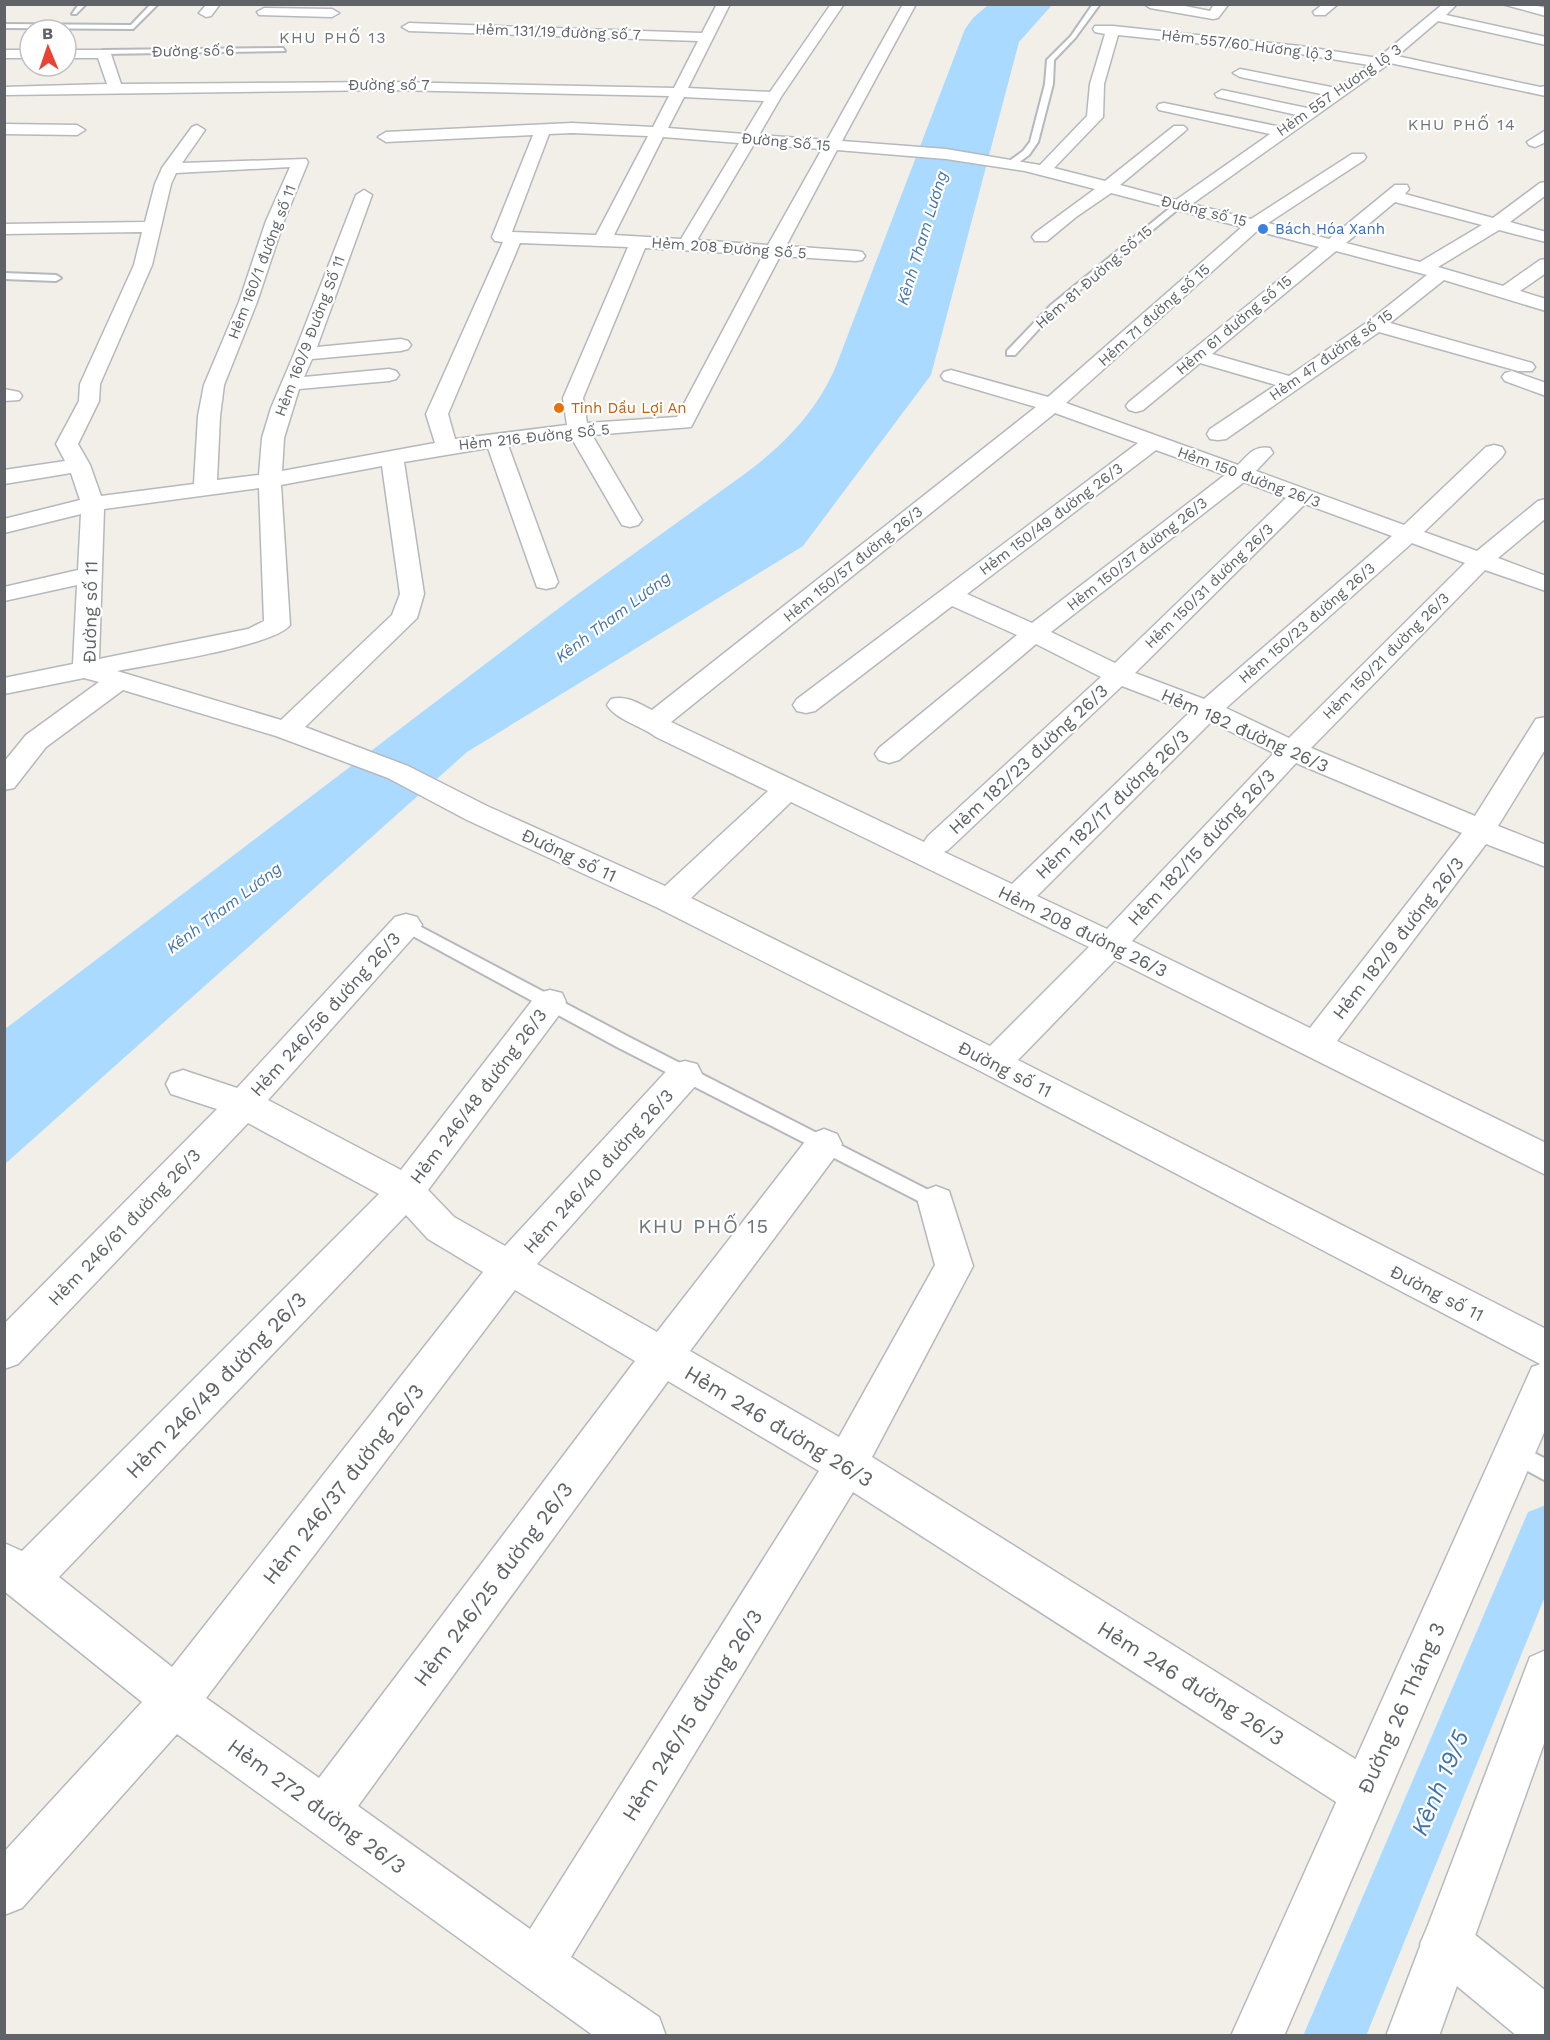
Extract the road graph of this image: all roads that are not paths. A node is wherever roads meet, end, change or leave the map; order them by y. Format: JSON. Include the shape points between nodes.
{"nodes":[{"id":1,"x":83,"y":4,"type":"edge"},
{"id":2,"x":155,"y":4,"type":"edge"},
{"id":3,"x":724,"y":4,"type":"edge"},
{"id":4,"x":829,"y":4,"type":"edge"},
{"id":5,"x":910,"y":4,"type":"edge"},
{"id":6,"x":1097,"y":4,"type":"edge"},
{"id":7,"x":1150,"y":4,"type":"edge"},
{"id":8,"x":1220,"y":4,"type":"edge"},
{"id":9,"x":1332,"y":4,"type":"edge"},
{"id":10,"x":1451,"y":4,"type":"edge"},
{"id":11,"x":1508,"y":4,"type":"edge"},
{"id":12,"x":838,"y":5,"type":"edge"},
{"id":13,"x":265,"y":11,"type":"edge"},
{"id":14,"x":1320,"y":12,"type":"dead end"},
{"id":15,"x":1545,"y":12,"type":"edge"},
{"id":16,"x":74,"y":13,"type":"dead end"},
{"id":17,"x":332,"y":13,"type":"dead end"},
{"id":18,"x":1436,"y":17,"type":"junction"},
{"id":19,"x":1167,"y":21,"type":"junction"},
{"id":20,"x":4,"y":26,"type":"edge"},
{"id":21,"x":409,"y":27,"type":"dead end"},
{"id":22,"x":708,"y":37,"type":"junction"},
{"id":23,"x":1545,"y":40,"type":"edge"},
{"id":24,"x":103,"y":42,"type":"junction"},
{"id":25,"x":78,"y":50,"type":"edge"},
{"id":26,"x":283,"y":50,"type":"dead end"},
{"id":27,"x":1384,"y":61,"type":"junction"},
{"id":28,"x":1240,"y":73,"type":"dead end"},
{"id":29,"x":115,"y":88,"type":"junction"},
{"id":30,"x":32,"y":90,"type":"junction"},
{"id":31,"x":1545,"y":90,"type":"edge"},
{"id":32,"x":4,"y":91,"type":"edge"},
{"id":33,"x":680,"y":92,"type":"junction"},
{"id":34,"x":1339,"y":93,"type":"junction"},
{"id":35,"x":1222,"y":94,"type":"dead end"},
{"id":36,"x":774,"y":97,"type":"junction"},
{"id":37,"x":11,"y":108,"type":"dead end"},
{"id":38,"x":1164,"y":108,"type":"dead end"},
{"id":39,"x":1309,"y":113,"type":"junction"},
{"id":40,"x":4,"y":129,"type":"edge"},
{"id":41,"x":197,"y":129,"type":"dead end"},
{"id":42,"x":543,"y":129,"type":"junction"},
{"id":43,"x":1179,"y":129,"type":"dead end"},
{"id":44,"x":77,"y":130,"type":"dead end"},
{"id":45,"x":1280,"y":131,"type":"junction"},
{"id":46,"x":657,"y":132,"type":"junction"},
{"id":47,"x":386,"y":137,"type":"dead end"},
{"id":48,"x":750,"y":139,"type":"junction"},
{"id":49,"x":832,"y":145,"type":"junction"},
{"id":50,"x":1358,"y":157,"type":"dead end"},
{"id":51,"x":1005,"y":163,"type":"junction"},
{"id":52,"x":170,"y":168,"type":"junction"},
{"id":53,"x":1043,"y":171,"type":"junction"},
{"id":54,"x":1108,"y":187,"type":"junction"},
{"id":55,"x":1545,"y":187,"type":"edge"},
{"id":56,"x":364,"y":195,"type":"dead end"},
{"id":57,"x":1179,"y":205,"type":"junction"},
{"id":58,"x":1255,"y":224,"type":"junction"},
{"id":59,"x":1496,"y":224,"type":"junction"},
{"id":60,"x":154,"y":227,"type":"junction"},
{"id":61,"x":4,"y":229,"type":"edge"},
{"id":62,"x":1041,"y":237,"type":"dead end"},
{"id":63,"x":1545,"y":237,"type":"edge"},
{"id":64,"x":507,"y":238,"type":"junction"},
{"id":65,"x":602,"y":241,"type":"junction"},
{"id":66,"x":639,"y":242,"type":"junction"},
{"id":67,"x":1332,"y":244,"type":"junction"},
{"id":68,"x":686,"y":245,"type":"junction"},
{"id":69,"x":774,"y":251,"type":"junction"},
{"id":70,"x":856,"y":256,"type":"dead end"},
{"id":71,"x":1545,"y":264,"type":"edge"},
{"id":72,"x":1432,"y":271,"type":"junction"},
{"id":73,"x":4,"y":276,"type":"edge"},
{"id":74,"x":56,"y":278,"type":"dead end"},
{"id":75,"x":1507,"y":292,"type":"junction"},
{"id":76,"x":1545,"y":305,"type":"edge"},
{"id":77,"x":1376,"y":325,"type":"junction"},
{"id":78,"x":401,"y":345,"type":"dead end"},
{"id":79,"x":1011,"y":353,"type":"dead end"},
{"id":80,"x":304,"y":354,"type":"junction"},
{"id":81,"x":1545,"y":355,"type":"edge"},
{"id":82,"x":1197,"y":356,"type":"junction"},
{"id":83,"x":1525,"y":367,"type":"junction"},
{"id":84,"x":389,"y":375,"type":"dead end"},
{"id":85,"x":951,"y":376,"type":"dead end"},
{"id":86,"x":1292,"y":383,"type":"junction"},
{"id":87,"x":292,"y":384,"type":"junction"},
{"id":88,"x":1545,"y":390,"type":"edge"},
{"id":89,"x":1052,"y":405,"type":"junction"},
{"id":90,"x":1136,"y":406,"type":"dead end"},
{"id":91,"x":579,"y":430,"type":"junction"},
{"id":92,"x":1218,"y":434,"type":"dead end"},
{"id":93,"x":496,"y":441,"type":"junction"},
{"id":94,"x":1153,"y":442,"type":"junction"},
{"id":95,"x":447,"y":447,"type":"junction"},
{"id":96,"x":1494,"y":452,"type":"dead end"},
{"id":97,"x":1262,"y":453,"type":"dead end"},
{"id":98,"x":392,"y":456,"type":"junction"},
{"id":99,"x":79,"y":465,"type":"junction"},
{"id":100,"x":1240,"y":474,"type":"junction"},
{"id":101,"x":4,"y":477,"type":"edge"},
{"id":102,"x":270,"y":480,"type":"junction"},
{"id":103,"x":205,"y":490,"type":"junction"},
{"id":104,"x":1301,"y":496,"type":"junction"},
{"id":105,"x":93,"y":504,"type":"junction"},
{"id":106,"x":1545,"y":506,"type":"edge"},
{"id":107,"x":630,"y":520,"type":"dead end"},
{"id":108,"x":4,"y":526,"type":"edge"},
{"id":109,"x":1407,"y":535,"type":"junction"},
{"id":110,"x":1480,"y":561,"type":"junction"},
{"id":111,"x":89,"y":575,"type":"junction"},
{"id":112,"x":546,"y":582,"type":"dead end"},
{"id":113,"x":1545,"y":584,"type":"edge"},
{"id":114,"x":4,"y":594,"type":"edge"},
{"id":115,"x":948,"y":595,"type":"junction"},
{"id":116,"x":1034,"y":633,"type":"junction"},
{"id":117,"x":86,"y":670,"type":"junction"},
{"id":118,"x":1118,"y":675,"type":"junction"},
{"id":119,"x":118,"y":681,"type":"junction"},
{"id":120,"x":4,"y":686,"type":"edge"},
{"id":121,"x":620,"y":705,"type":"dead end"},
{"id":122,"x":806,"y":705,"type":"dead end"},
{"id":123,"x":1208,"y":710,"type":"junction"},
{"id":124,"x":654,"y":722,"type":"junction"},
{"id":125,"x":1545,"y":725,"type":"edge"},
{"id":126,"x":286,"y":730,"type":"junction"},
{"id":127,"x":1292,"y":751,"type":"junction"},
{"id":128,"x":889,"y":754,"type":"dead end"},
{"id":129,"x":4,"y":781,"type":"edge"},
{"id":130,"x":788,"y":789,"type":"junction"},
{"id":131,"x":1481,"y":830,"type":"junction"},
{"id":132,"x":938,"y":843,"type":"dead end"},
{"id":133,"x":1545,"y":857,"type":"edge"},
{"id":134,"x":1016,"y":898,"type":"junction"},
{"id":135,"x":669,"y":900,"type":"junction"},
{"id":136,"x":406,"y":925,"type":"joint"},
{"id":137,"x":1111,"y":944,"type":"junction"},
{"id":138,"x":550,"y":1002,"type":"junction"},
{"id":139,"x":1315,"y":1045,"type":"junction"},
{"id":140,"x":994,"y":1063,"type":"junction"},
{"id":141,"x":685,"y":1074,"type":"junction"},
{"id":142,"x":183,"y":1084,"type":"dead end"},
{"id":143,"x":244,"y":1104,"type":"junction"},
{"id":144,"x":824,"y":1144,"type":"junction"},
{"id":145,"x":1545,"y":1160,"type":"edge"},
{"id":146,"x":406,"y":1191,"type":"junction"},
{"id":147,"x":936,"y":1202,"type":"joint"},
{"id":148,"x":510,"y":1267,"type":"junction"},
{"id":149,"x":1545,"y":1349,"type":"edge"},
{"id":150,"x":4,"y":1351,"type":"edge"},
{"id":151,"x":662,"y":1357,"type":"junction"},
{"id":152,"x":1545,"y":1380,"type":"edge"},
{"id":153,"x":1529,"y":1461,"type":"edge"},
{"id":154,"x":846,"y":1465,"type":"junction"},
{"id":155,"x":15,"y":1572,"type":"edge"},
{"id":156,"x":1545,"y":1673,"type":"edge"},
{"id":157,"x":176,"y":1700,"type":"junction"},
{"id":158,"x":1364,"y":1792,"type":"junction"},
{"id":159,"x":324,"y":1811,"type":"junction"},
{"id":160,"x":4,"y":1890,"type":"edge"},
{"id":161,"x":1446,"y":1944,"type":"junction"},
{"id":162,"x":537,"y":1965,"type":"junction"},
{"id":163,"x":1545,"y":2025,"type":"edge"},
{"id":164,"x":640,"y":2036,"type":"edge"},
{"id":165,"x":1257,"y":2036,"type":"edge"},
{"id":166,"x":1412,"y":2036,"type":"edge"}],
"edges":[{"from":1,"to":16,"type":"lane"},
{"from":2,"to":24,"type":"lane","via":[[134,27]]},
{"from":3,"to":22,"type":"street"},
{"from":4,"to":12,"type":"street"},
{"from":5,"to":49,"type":"street","name":"Hẻm 216 Đường Số 5"},
{"from":6,"to":51,"type":"lane","via":[[1051,60],[1034,142],[1026,153]]},
{"from":7,"to":19,"type":"street"},
{"from":8,"to":19,"type":"street","via":[[1213,15]]},
{"from":9,"to":14,"type":"street"},
{"from":10,"to":18,"type":"street","name":"Hẻm 557 Hương lộ 3"},
{"from":11,"to":15,"type":"street"},
{"from":12,"to":36,"type":"street"},
{"from":13,"to":17,"type":"street"},
{"from":18,"to":23,"type":"street"},
{"from":18,"to":27,"type":"street","name":"Hẻm 557 Hương lộ 3"},
{"from":19,"to":27,"type":"street","name":"Hẻm 557/60 Hương lộ 3","via":[[1300,50]]},
{"from":19,"to":53,"type":"street","name":"Hẻm 557/60 Hương lộ 3","via":[[1106,30],[1095,117]]},
{"from":20,"to":24,"type":"lane"},
{"from":21,"to":22,"type":"street","name":"Hẻm 131/19 đường số 7"},
{"from":22,"to":33,"type":"street"},
{"from":24,"to":25,"type":"street","name":"Đường số 6"},
{"from":24,"to":26,"type":"lane","name":"Đường số 6"},
{"from":24,"to":29,"type":"street"},
{"from":27,"to":31,"type":"street","name":"Hẻm 557/60 Hương lộ 3"},
{"from":27,"to":34,"type":"street","name":"Hẻm 557 Hương lộ 3"},
{"from":28,"to":34,"type":"street"},
{"from":29,"to":30,"type":"street","name":"Đường số 7"},
{"from":29,"to":33,"type":"street","name":"Đường số 7","via":[[416,84]]},
{"from":30,"to":32,"type":"street","name":"Đường số 7"},
{"from":30,"to":37,"type":"street"},
{"from":33,"to":36,"type":"street","name":"Đường số 7"},
{"from":33,"to":46,"type":"street"},
{"from":34,"to":39,"type":"street","name":"Hẻm 557 Hương lộ 3"},
{"from":35,"to":39,"type":"street"},
{"from":36,"to":48,"type":"street"},
{"from":38,"to":45,"type":"street"},
{"from":39,"to":45,"type":"street","name":"Hẻm 557 Hương lộ 3"},
{"from":40,"to":44,"type":"street"},
{"from":41,"to":52,"type":"street","name":"Đường số 11"},
{"from":42,"to":46,"type":"street","name":"Đường Số 15"},
{"from":42,"to":47,"type":"street","name":"Đường Số 15"},
{"from":42,"to":64,"type":"street"},
{"from":43,"to":54,"type":"street"},
{"from":45,"to":57,"type":"street","name":"Hẻm 557 Hương lộ 3"},
{"from":46,"to":48,"type":"street","name":"Đường Số 15"},
{"from":46,"to":65,"type":"street"},
{"from":48,"to":49,"type":"street","name":"Đường Số 15"},
{"from":48,"to":68,"type":"street"},
{"from":49,"to":51,"type":"street","name":"Đường Số 15"},
{"from":49,"to":69,"type":"street","name":"Hẻm 216 Đường Số 5"},
{"from":50,"to":58,"type":"street","name":"Hẻm 71 đường số 15"},
{"from":51,"to":53,"type":"street","name":"Đường số 15"},
{"from":52,"to":60,"type":"street","name":"Đường số 11"},
{"from":52,"to":103,"type":"street","name":"Hẻm 160/1 đường số 11","via":[[300,162],[214,385]]},
{"from":53,"to":54,"type":"street","name":"Đường số 15"},
{"from":54,"to":57,"type":"street","name":"Đường số 15"},
{"from":54,"to":62,"type":"street"},
{"from":55,"to":59,"type":"street","name":"Hẻm 47 đường số 15"},
{"from":56,"to":80,"type":"street","name":"Hẻm 160/9 Đường Số 11"},
{"from":57,"to":58,"type":"street","name":"Đường số 15"},
{"from":57,"to":79,"type":"lane","name":"Hẻm 81 Đường Số 15","via":[[1054,308]]},
{"from":58,"to":67,"type":"street","name":"Đường số 15"},
{"from":58,"to":89,"type":"street","name":"Hẻm 71 đường số 15"},
{"from":59,"to":63,"type":"street"},
{"from":59,"to":67,"type":"street","name":"Hẻm 61 đường số 15","via":[[1396,193]]},
{"from":59,"to":72,"type":"street","name":"Hẻm 47 đường số 15"},
{"from":60,"to":61,"type":"street"},
{"from":60,"to":99,"type":"street","name":"Đường số 11","via":[[143,265],[90,384],[89,401],[67,444]]},
{"from":64,"to":65,"type":"street","name":"Hẻm 208 Đường Số 5"},
{"from":64,"to":95,"type":"street","via":[[437,414]]},
{"from":65,"to":66,"type":"street","name":"Hẻm 208 Đường Số 5"},
{"from":66,"to":68,"type":"street","name":"Hẻm 208 Đường Số 5"},
{"from":66,"to":91,"type":"street","name":"Hẻm 208 Đường Số 5","via":[[573,398]]},
{"from":67,"to":72,"type":"street","name":"Đường số 15"},
{"from":67,"to":82,"type":"street","name":"Hẻm 61 đường số 15"},
{"from":68,"to":69,"type":"street","name":"Hẻm 208 Đường Số 5"},
{"from":69,"to":70,"type":"street","name":"Hẻm 208 Đường Số 5"},
{"from":69,"to":91,"type":"street","name":"Hẻm 216 Đường Số 5","via":[[684,423]]},
{"from":71,"to":75,"type":"street"},
{"from":72,"to":75,"type":"street","name":"Đường số 15"},
{"from":72,"to":77,"type":"street","name":"Hẻm 47 đường số 15"},
{"from":73,"to":74,"type":"lane"},
{"from":75,"to":76,"type":"street","name":"Đường số 15"},
{"from":77,"to":83,"type":"street"},
{"from":77,"to":86,"type":"street","name":"Hẻm 47 đường số 15"},
{"from":78,"to":80,"type":"street"},
{"from":80,"to":87,"type":"street","name":"Hẻm 160/9 Đường Số 11"},
{"from":81,"to":83,"type":"street"},
{"from":82,"to":86,"type":"street"},
{"from":82,"to":90,"type":"street","name":"Hẻm 61 đường số 15"},
{"from":83,"to":88,"type":"street","via":[[1512,377]]},
{"from":84,"to":87,"type":"street"},
{"from":85,"to":89,"type":"street","name":"Hẻm 150 đường 26/3"},
{"from":86,"to":92,"type":"street","name":"Hẻm 47 đường số 15"},
{"from":87,"to":102,"type":"street","name":"Hẻm 160/9 Đường Số 11","via":[[273,438]]},
{"from":89,"to":94,"type":"street","name":"Hẻm 150 đường 26/3"},
{"from":89,"to":124,"type":"street","name":"Hẻm 150/57 đường 26/3"},
{"from":91,"to":93,"type":"street","name":"Hẻm 216 Đường Số 5"},
{"from":91,"to":107,"type":"street","name":"Hẻm 208 Đường Số 5"},
{"from":93,"to":95,"type":"street","name":"Hẻm 216 Đường Số 5"},
{"from":93,"to":112,"type":"street"},
{"from":94,"to":100,"type":"street","name":"Hẻm 150 đường 26/3"},
{"from":94,"to":115,"type":"street","name":"Hẻm 150/49 đường 26/3"},
{"from":95,"to":98,"type":"street","name":"Hẻm 216 Đường Số 5"},
{"from":96,"to":109,"type":"street","name":"Hẻm 150/23 đường 26/3"},
{"from":97,"to":100,"type":"street","name":"Hẻm 150/37 đường 26/3"},
{"from":98,"to":102,"type":"street","name":"Hẻm 216 Đường Số 5"},
{"from":98,"to":126,"type":"street","via":[[412,594],[404,618]]},
{"from":99,"to":101,"type":"street"},
{"from":99,"to":105,"type":"street","name":"Đường số 11"},
{"from":100,"to":104,"type":"street","name":"Hẻm 150 đường 26/3"},
{"from":100,"to":116,"type":"street","name":"Hẻm 150/37 đường 26/3"},
{"from":102,"to":103,"type":"street","name":"Hẻm 216 Đường Số 5"},
{"from":102,"to":117,"type":"street","name":"Hẻm 160/9 Đường Số 11","via":[[277,625],[255,635]]},
{"from":103,"to":105,"type":"street","name":"Hẻm 216 Đường Số 5"},
{"from":104,"to":109,"type":"street","name":"Hẻm 150 đường 26/3"},
{"from":104,"to":118,"type":"street","name":"Hẻm 150/31 đường 26/3"},
{"from":105,"to":108,"type":"street","name":"Hẻm 216 Đường Số 5"},
{"from":105,"to":111,"type":"street","name":"Đường số 11"},
{"from":106,"to":110,"type":"street","name":"Hẻm 150/21 đường 26/3"},
{"from":109,"to":110,"type":"street","name":"Hẻm 150 đường 26/3"},
{"from":109,"to":123,"type":"street","name":"Hẻm 150/23 đường 26/3"},
{"from":110,"to":113,"type":"street","name":"Hẻm 150 đường 26/3"},
{"from":110,"to":127,"type":"street","name":"Hẻm 150/21 đường 26/3"},
{"from":111,"to":114,"type":"street"},
{"from":111,"to":117,"type":"street","name":"Đường số 11"},
{"from":115,"to":116,"type":"street","name":"Hẻm 182 đường 26/3"},
{"from":115,"to":122,"type":"street","name":"Hẻm 150/49 đường 26/3"},
{"from":116,"to":118,"type":"street","name":"Hẻm 182 đường 26/3"},
{"from":116,"to":128,"type":"street","name":"Hẻm 150/37 đường 26/3"},
{"from":117,"to":119,"type":"street","name":"Đường số 11"},
{"from":117,"to":120,"type":"street"},
{"from":118,"to":123,"type":"street","name":"Hẻm 182 đường 26/3"},
{"from":118,"to":132,"type":"street","name":"Hẻm 182/23 đường 26/3"},
{"from":119,"to":126,"type":"street","name":"Đường số 11"},
{"from":119,"to":129,"type":"street","via":[[36,741]]},
{"from":121,"to":124,"type":"street","name":"Hẻm 208 đường 26/3"},
{"from":123,"to":127,"type":"street","name":"Hẻm 182 đường 26/3"},
{"from":123,"to":134,"type":"street","name":"Hẻm 182/17 đường 26/3"},
{"from":124,"to":130,"type":"street","name":"Hẻm 208 đường 26/3"},
{"from":125,"to":131,"type":"street","name":"Hẻm 182/9 đường 26/3"},
{"from":126,"to":135,"type":"street","name":"Đường số 11","via":[[398,772],[477,813]]},
{"from":127,"to":131,"type":"street","name":"Hẻm 182 đường 26/3"},
{"from":127,"to":137,"type":"street","name":"Hẻm 182/15 đường 26/3"},
{"from":130,"to":134,"type":"street","name":"Hẻm 208 đường 26/3"},
{"from":130,"to":135,"type":"street"},
{"from":131,"to":133,"type":"street","name":"Hẻm 182 đường 26/3"},
{"from":131,"to":139,"type":"street","name":"Hẻm 182/9 đường 26/3"},
{"from":134,"to":137,"type":"street","name":"Hẻm 208 đường 26/3"},
{"from":135,"to":140,"type":"street","name":"Đường số 11"},
{"from":136,"to":138,"type":"lane"},
{"from":136,"to":143,"type":"street","name":"Hẻm 246/56 đường 26/3"},
{"from":137,"to":139,"type":"street","name":"Hẻm 208 đường 26/3"},
{"from":137,"to":140,"type":"street","name":"Hẻm 182/15 đường 26/3"},
{"from":138,"to":141,"type":"lane"},
{"from":138,"to":146,"type":"street","name":"Hẻm 246/48 đường 26/3"},
{"from":139,"to":145,"type":"street","name":"Hẻm 208 đường 26/3"},
{"from":140,"to":149,"type":"street","name":"Đường số 11"},
{"from":141,"to":144,"type":"lane"},
{"from":141,"to":148,"type":"street","name":"Hẻm 246/40 đường 26/3"},
{"from":142,"to":143,"type":"street","name":"Hẻm 246 đường 26/3"},
{"from":143,"to":146,"type":"street","name":"Hẻm 246 đường 26/3"},
{"from":143,"to":150,"type":"street","name":"Hẻm 246/61 đường 26/3"},
{"from":144,"to":147,"type":"lane"},
{"from":144,"to":151,"type":"street","name":"Hẻm 246/25 đường 26/3"},
{"from":146,"to":148,"type":"street","name":"Hẻm 246 đường 26/3","via":[[441,1227]]},
{"from":146,"to":155,"type":"street","name":"Hẻm 246/49 đường 26/3"},
{"from":147,"to":154,"type":"street","name":"Hẻm 246/15 đường 26/3","via":[[954,1266]]},
{"from":148,"to":151,"type":"street","name":"Hẻm 246 đường 26/3"},
{"from":148,"to":157,"type":"street","name":"Hẻm 246/37 đường 26/3"},
{"from":151,"to":154,"type":"street","name":"Hẻm 246 đường 26/3"},
{"from":151,"to":159,"type":"street","name":"Hẻm 246/25 đường 26/3"},
{"from":152,"to":153,"type":"street","name":"Đường 26 Tháng 3"},
{"from":153,"to":158,"type":"street","name":"Đường 26 Tháng 3"},
{"from":154,"to":158,"type":"street","name":"Hẻm 246 đường 26/3"},
{"from":154,"to":162,"type":"street","name":"Hẻm 246/15 đường 26/3"},
{"from":155,"to":157,"type":"street","name":"Hẻm 272 đường 26/3"},
{"from":156,"to":161,"type":"street"},
{"from":157,"to":159,"type":"street","name":"Hẻm 272 đường 26/3","via":[[181,1708]]},
{"from":157,"to":160,"type":"street","name":"Hẻm 246/37 đường 26/3"},
{"from":158,"to":165,"type":"street","name":"Đường 26 Tháng 3"},
{"from":159,"to":162,"type":"street","name":"Hẻm 272 đường 26/3"},
{"from":161,"to":163,"type":"street"},
{"from":161,"to":166,"type":"street"},
{"from":162,"to":164,"type":"street","name":"Hẻm 272 đường 26/3"}]}
